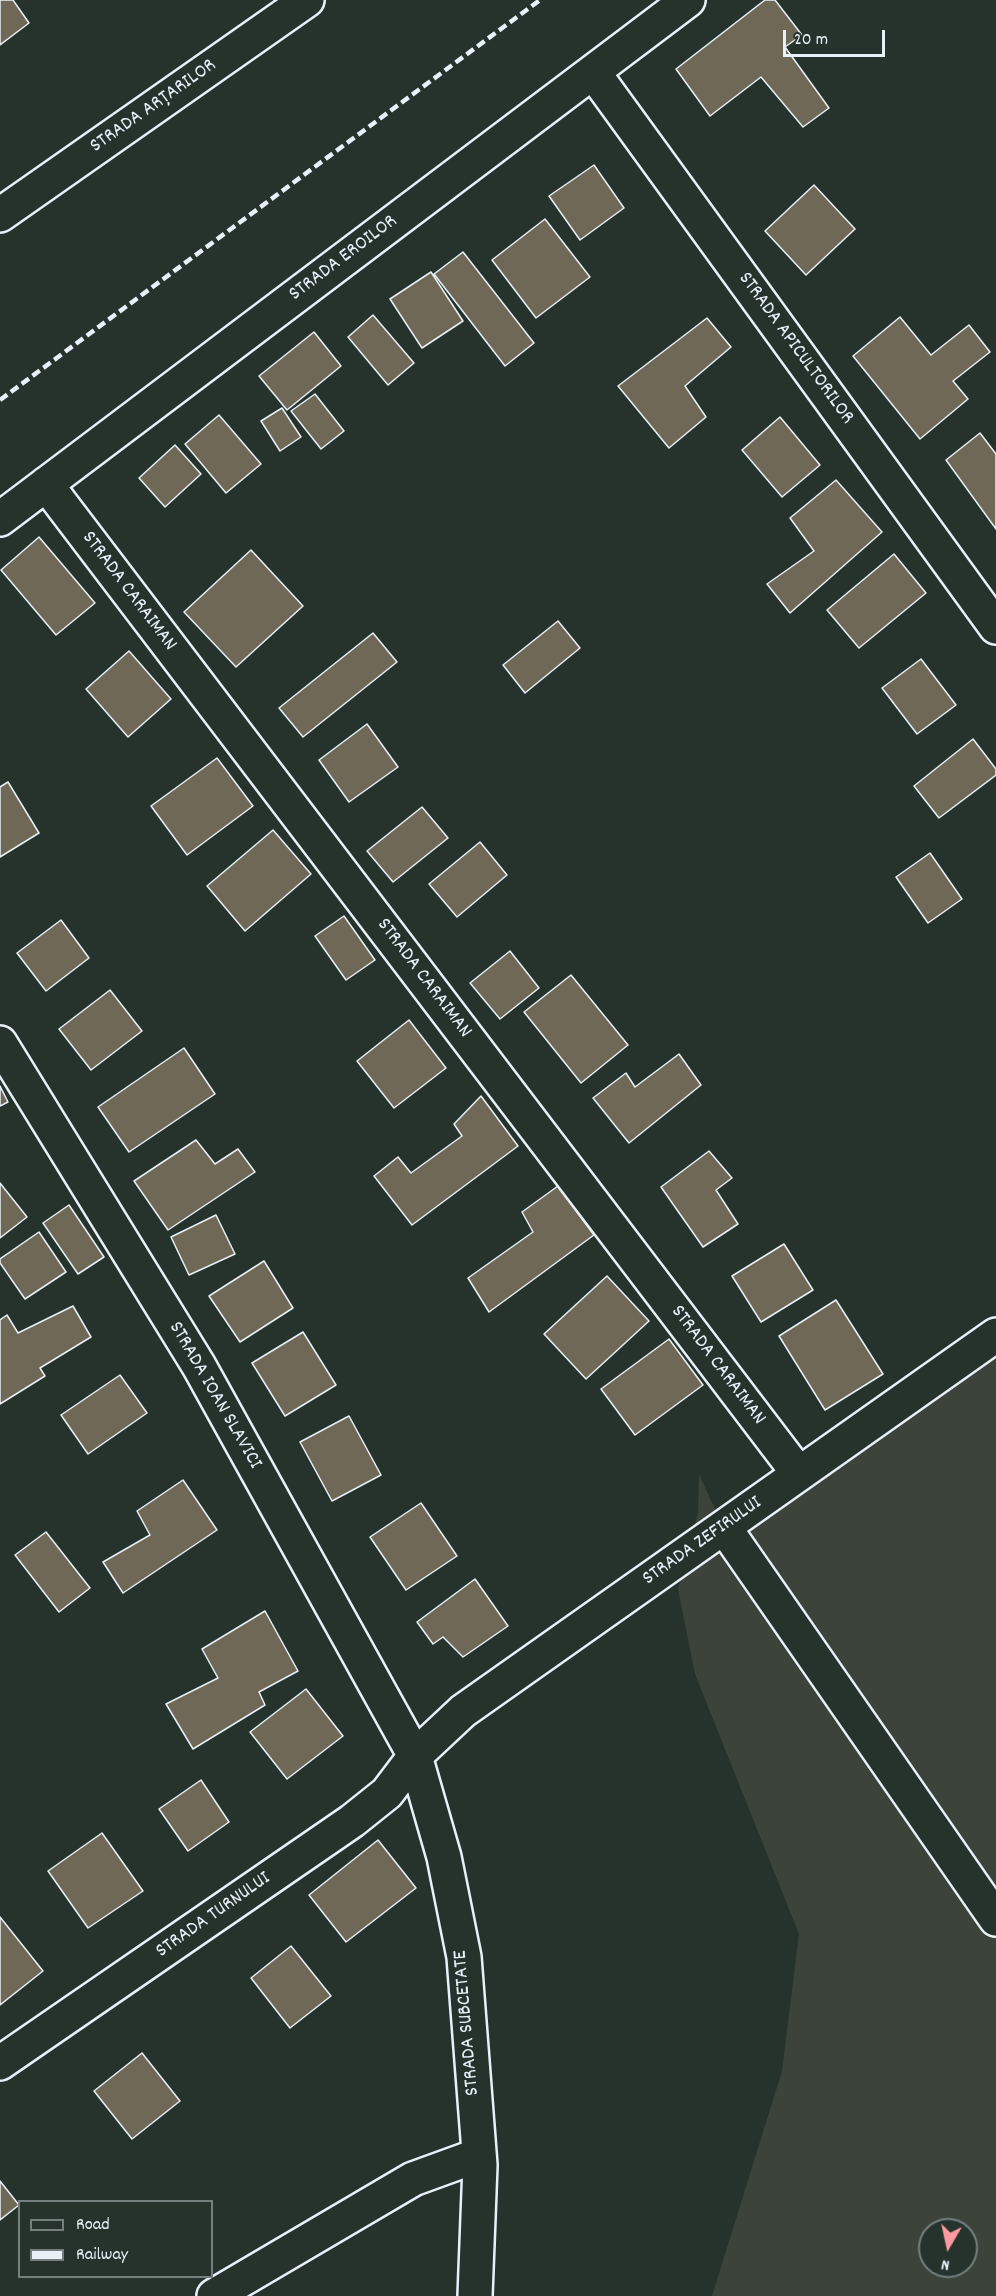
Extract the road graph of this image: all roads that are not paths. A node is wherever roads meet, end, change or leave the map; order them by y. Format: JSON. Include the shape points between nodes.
{"nodes":[{"id":1,"x":308,"y":0,"type":"edge"},
{"id":2,"x":688,"y":0,"type":"edge"},
{"id":3,"x":593,"y":72,"type":"junction"},
{"id":4,"x":0,"y":215,"type":"edge"},
{"id":5,"x":46,"y":484,"type":"junction"},
{"id":6,"x":0,"y":519,"type":"edge"},
{"id":7,"x":996,"y":627,"type":"edge"},
{"id":8,"x":0,"y":1043,"type":"edge"},
{"id":9,"x":996,"y":1335,"type":"edge"},
{"id":10,"x":800,"y":1474,"type":"junction"},
{"id":11,"x":723,"y":1527,"type":"junction"},
{"id":12,"x":415,"y":1756,"type":"junction"},
{"id":13,"x":996,"y":1919,"type":"edge"},
{"id":14,"x":0,"y":2063,"type":"edge"},
{"id":15,"x":479,"y":2155,"type":"junction"},
{"id":16,"x":214,"y":2296,"type":"edge"},
{"id":17,"x":475,"y":2296,"type":"edge"}],
"edges":[{"from":1,"to":4,"type":"street","name":"STRADA ARȚARILOR"},
{"from":2,"to":3,"type":"street","name":"STRADA EROILOR"},
{"from":3,"to":5,"type":"street","name":"STRADA EROILOR"},
{"from":3,"to":7,"type":"street","name":"STRADA APICULTORILOR"},
{"from":5,"to":6,"type":"street","name":"STRADA EROILOR"},
{"from":5,"to":10,"type":"street","name":"STRADA CARAIMAN"},
{"from":8,"to":12,"type":"street","name":"STRADA IOAN SLAVICI","via":[[200,1366]]},
{"from":9,"to":10,"type":"street","name":"STRADA ZEFIRULUI"},
{"from":10,"to":11,"type":"street","name":"STRADA ZEFIRULUI"},
{"from":11,"to":12,"type":"street","name":"STRADA ZEFIRULUI","via":[[463,1711]]},
{"from":11,"to":13,"type":"street"},
{"from":12,"to":14,"type":"street","name":"STRADA TURNULUI","via":[[387,1793],[352,1821]]},
{"from":12,"to":15,"type":"street","name":"STRADA SUBCETATE","via":[[444,1857],[464,1958]]},
{"from":15,"to":16,"type":"street","via":[[413,2179]]},
{"from":15,"to":17,"type":"street","name":"STRADA SUBCETATE"}]}
